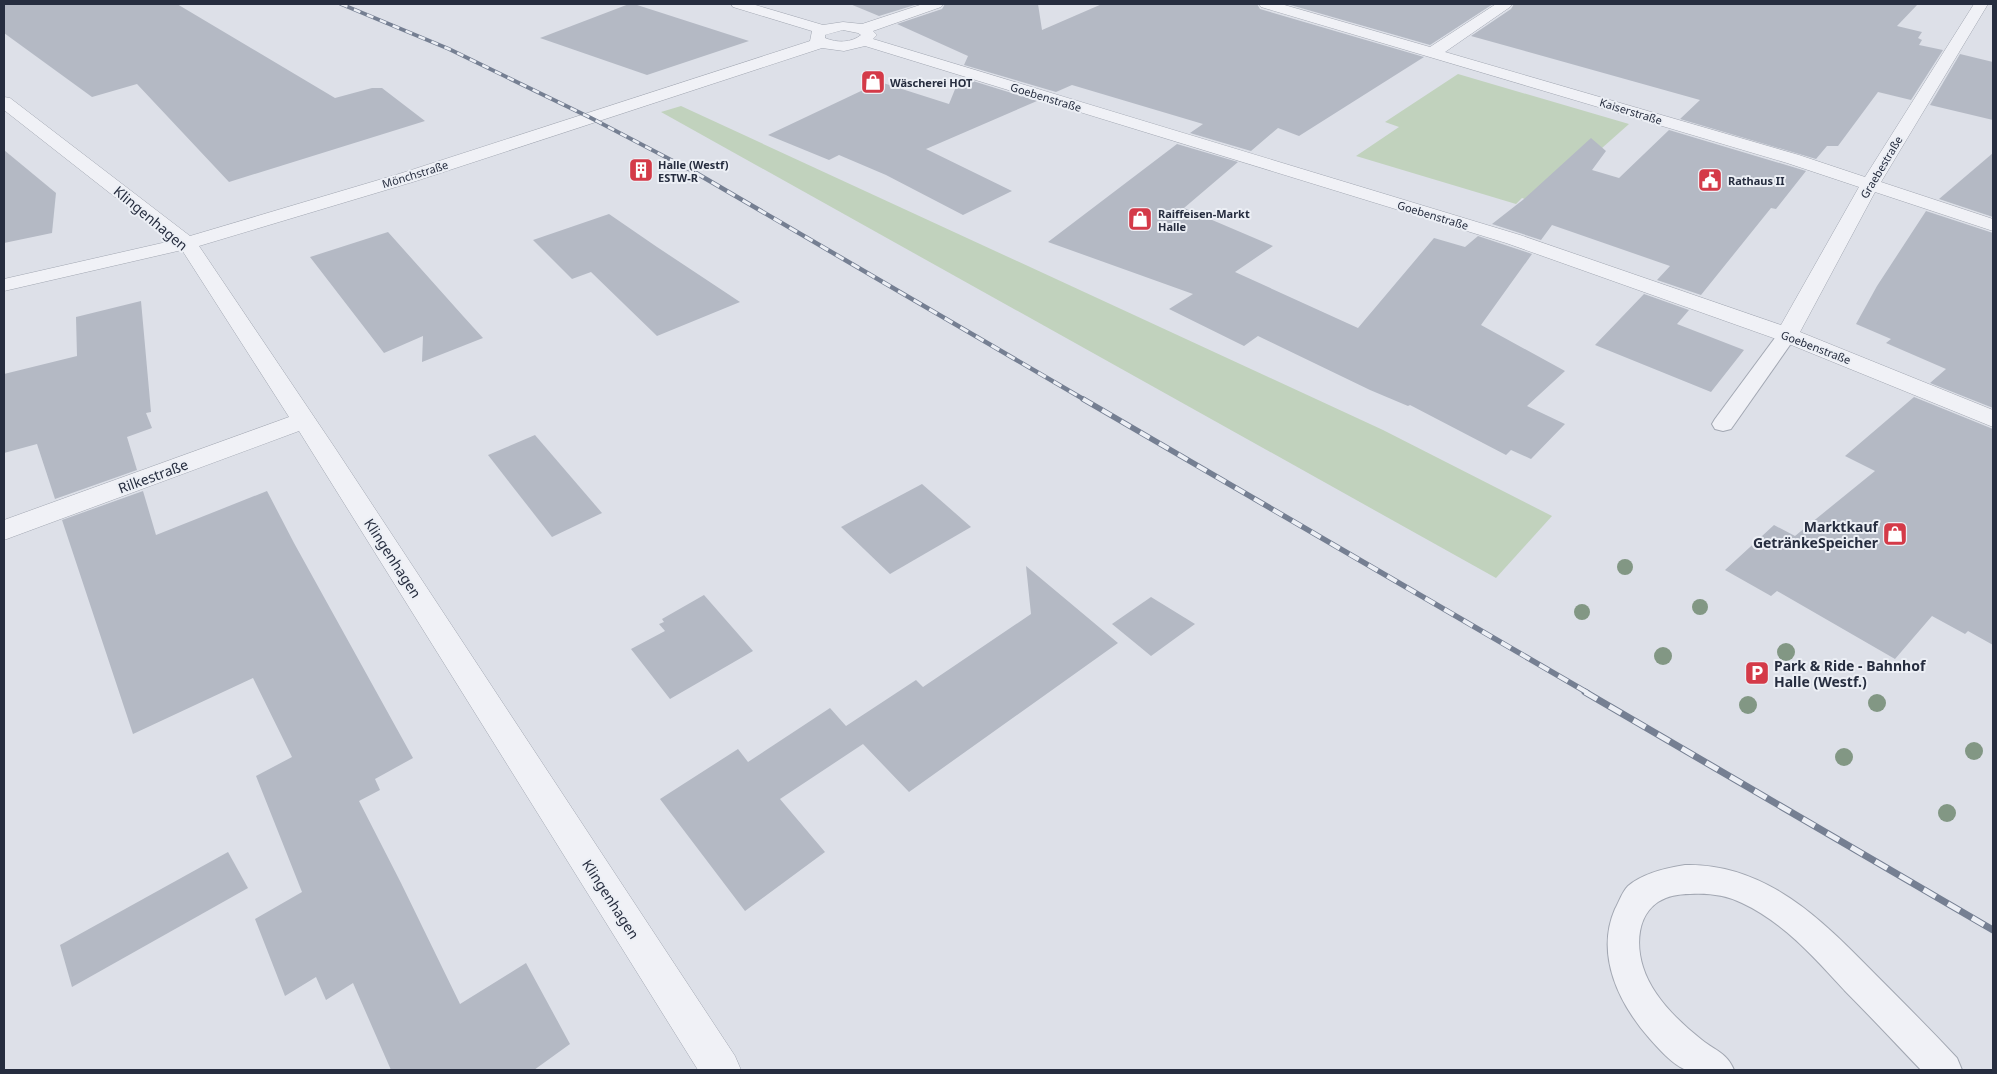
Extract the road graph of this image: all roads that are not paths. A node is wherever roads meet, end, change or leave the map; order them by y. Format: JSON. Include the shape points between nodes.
{"nodes":[{"id":1,"x":738,"y":4,"type":"edge"},
{"id":2,"x":936,"y":4,"type":"edge"},
{"id":3,"x":1266,"y":4,"type":"edge"},
{"id":4,"x":1505,"y":4,"type":"edge"},
{"id":5,"x":1979,"y":7,"type":"edge"},
{"id":6,"x":1993,"y":14,"type":"edge"},
{"id":7,"x":863,"y":35,"type":"junction"},
{"id":8,"x":822,"y":36,"type":"junction"},
{"id":9,"x":1434,"y":52,"type":"junction"},
{"id":10,"x":4,"y":102,"type":"edge"},
{"id":11,"x":1870,"y":184,"type":"junction"},
{"id":12,"x":1993,"y":225,"type":"edge"},
{"id":13,"x":186,"y":243,"type":"junction"},
{"id":14,"x":4,"y":285,"type":"edge"},
{"id":15,"x":1787,"y":335,"type":"junction"},
{"id":16,"x":1993,"y":419,"type":"edge"},
{"id":17,"x":303,"y":422,"type":"junction"},
{"id":18,"x":1723,"y":424,"type":"dead end"},
{"id":19,"x":4,"y":530,"type":"edge"},
{"id":20,"x":721,"y":1070,"type":"edge"},
{"id":21,"x":1716,"y":1070,"type":"edge"},
{"id":22,"x":1945,"y":1070,"type":"edge"}],
"edges":[{"from":1,"to":8,"type":"street"},
{"from":2,"to":7,"type":"street"},
{"from":3,"to":9,"type":"street","name":"Kaiserstraße"},
{"from":4,"to":9,"type":"street"},
{"from":5,"to":6,"type":"street"},
{"from":5,"to":11,"type":"street","name":"Graebestraße"},
{"from":7,"to":8,"type":"street","via":[[841,46]]},
{"from":7,"to":15,"type":"street","name":"Goebenstraße","via":[[1513,239]]},
{"from":8,"to":13,"type":"street","name":"Mönchstraße","via":[[409,177]]},
{"from":9,"to":11,"type":"street","name":"Kaiserstraße"},
{"from":10,"to":13,"type":"street","name":"Klingenhagen"},
{"from":11,"to":12,"type":"street","name":"Kaiserstraße"},
{"from":11,"to":15,"type":"street","name":"Graebestraße"},
{"from":13,"to":14,"type":"street","name":"Mönchstraße"},
{"from":13,"to":17,"type":"street","name":"Klingenhagen"},
{"from":15,"to":16,"type":"street","name":"Goebenstraße"},
{"from":15,"to":18,"type":"lane"},
{"from":17,"to":19,"type":"street","name":"Rilkestraße"},
{"from":17,"to":20,"type":"street","name":"Klingenhagen"},
{"from":21,"to":22,"type":"lane","via":[[1680,1046],[1652,1016],[1633,984],[1623,953],[1625,922],[1638,896],[1663,883],[1696,878],[1734,885],[1772,902],[1808,929]]}]}
